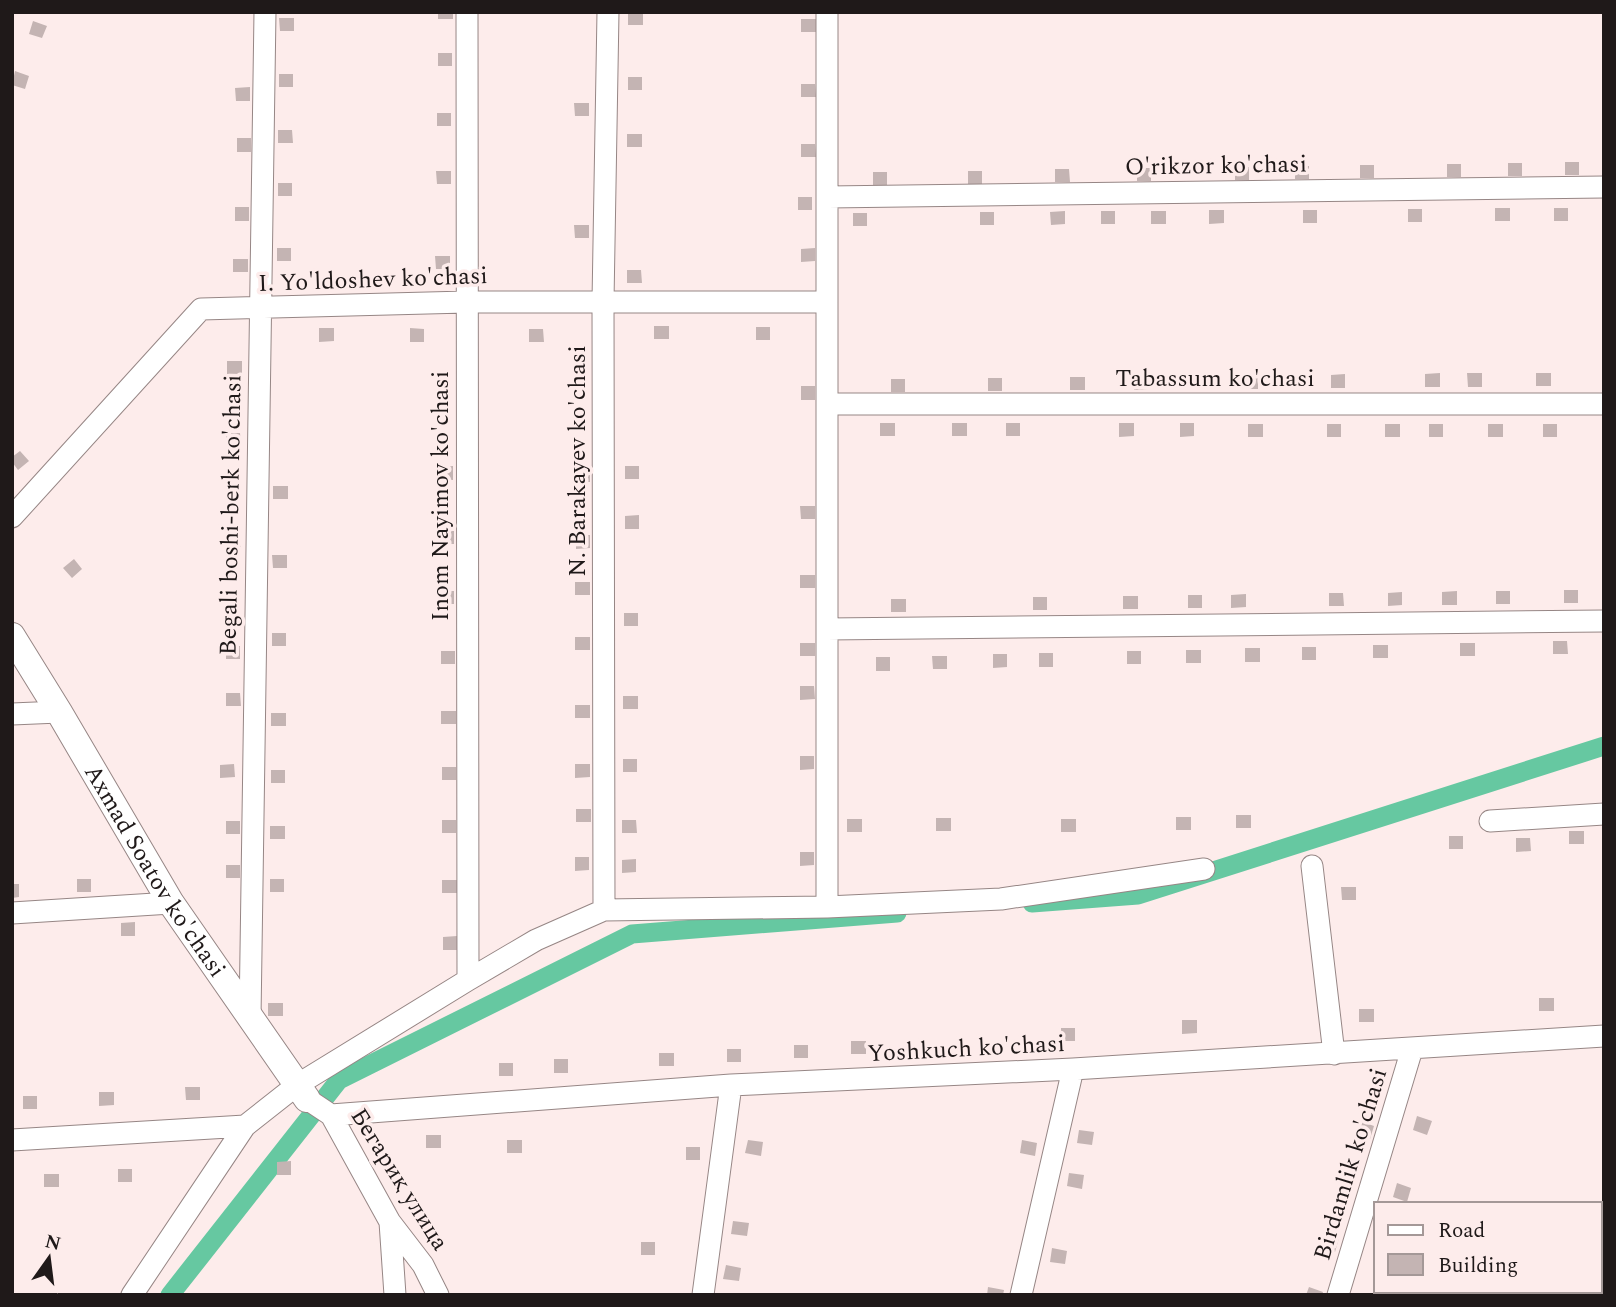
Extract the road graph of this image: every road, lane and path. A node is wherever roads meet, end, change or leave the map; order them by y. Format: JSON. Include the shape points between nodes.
{"nodes":[{"id":1,"x":265,"y":12,"type":"edge"},
{"id":2,"x":467,"y":12,"type":"edge"},
{"id":3,"x":608,"y":12,"type":"edge"},
{"id":4,"x":827,"y":12,"type":"edge"},
{"id":5,"x":1604,"y":187,"type":"edge"},
{"id":6,"x":828,"y":197,"type":"junction"},
{"id":7,"x":603,"y":301,"type":"junction"},
{"id":8,"x":466,"y":302,"type":"junction"},
{"id":9,"x":827,"y":302,"type":"junction"},
{"id":10,"x":260,"y":308,"type":"junction"},
{"id":11,"x":827,"y":404,"type":"junction"},
{"id":12,"x":1604,"y":404,"type":"edge"},
{"id":13,"x":12,"y":517,"type":"edge"},
{"id":14,"x":1604,"y":621,"type":"edge"},
{"id":15,"x":827,"y":629,"type":"junction"},
{"id":16,"x":12,"y":636,"type":"edge"},
{"id":17,"x":59,"y":712,"type":"junction"},
{"id":18,"x":12,"y":714,"type":"edge"},
{"id":19,"x":1604,"y":814,"type":"edge"},
{"id":20,"x":1490,"y":821,"type":"dead end"},
{"id":21,"x":1312,"y":866,"type":"dead end"},
{"id":22,"x":1205,"y":869,"type":"dead end"},
{"id":23,"x":171,"y":903,"type":"junction"},
{"id":24,"x":827,"y":907,"type":"junction"},
{"id":25,"x":604,"y":910,"type":"junction"},
{"id":26,"x":12,"y":913,"type":"edge"},
{"id":27,"x":468,"y":980,"type":"junction"},
{"id":28,"x":250,"y":1018,"type":"junction"},
{"id":29,"x":1604,"y":1036,"type":"edge"},
{"id":30,"x":1412,"y":1049,"type":"junction"},
{"id":31,"x":1334,"y":1054,"type":"junction"},
{"id":32,"x":1073,"y":1069,"type":"junction"},
{"id":33,"x":731,"y":1085,"type":"junction"},
{"id":34,"x":313,"y":1102,"type":"junction"},
{"id":35,"x":245,"y":1126,"type":"junction"},
{"id":36,"x":12,"y":1140,"type":"edge"},
{"id":37,"x":390,"y":1222,"type":"junction"},
{"id":38,"x":132,"y":1295,"type":"edge"},
{"id":39,"x":395,"y":1295,"type":"edge"},
{"id":40,"x":438,"y":1295,"type":"edge"},
{"id":41,"x":703,"y":1295,"type":"edge"},
{"id":42,"x":1021,"y":1295,"type":"edge"},
{"id":43,"x":1338,"y":1295,"type":"edge"}],
"edges":[{"from":1,"to":10,"type":"street","name":"Begali boshi-berk ko'chasi"},
{"from":2,"to":8,"type":"street","name":"Inom Nayimov ko'chasi"},
{"from":3,"to":7,"type":"street","name":"N. Barakayev ko'chasi"},
{"from":4,"to":6,"type":"street"},
{"from":5,"to":6,"type":"street","name":"O'rikzor ko'chasi"},
{"from":6,"to":9,"type":"street"},
{"from":7,"to":8,"type":"street","name":"I. Yo'ldoshev ko'chasi"},
{"from":7,"to":9,"type":"street","name":"I. Yo'ldoshev ko'chasi"},
{"from":7,"to":25,"type":"street","name":"N. Barakayev ko'chasi"},
{"from":8,"to":10,"type":"street","name":"I. Yo'ldoshev ko'chasi"},
{"from":8,"to":27,"type":"street","name":"Inom Nayimov ko'chasi"},
{"from":9,"to":11,"type":"street"},
{"from":10,"to":13,"type":"street","name":"I. Yo'ldoshev ko'chasi","via":[[201,310]]},
{"from":10,"to":28,"type":"street","name":"Begali boshi-berk ko'chasi"},
{"from":11,"to":12,"type":"street","name":"Tabassum ko'chasi"},
{"from":11,"to":15,"type":"street"},
{"from":14,"to":15,"type":"street"},
{"from":15,"to":24,"type":"street"},
{"from":16,"to":17,"type":"street","name":"Axmad Soatov ko'chasi"},
{"from":17,"to":18,"type":"street"},
{"from":17,"to":23,"type":"street","name":"Axmad Soatov ko'chasi"},
{"from":19,"to":20,"type":"street"},
{"from":21,"to":31,"type":"street"},
{"from":22,"to":24,"type":"street","via":[[1001,899]]},
{"from":23,"to":26,"type":"street"},
{"from":23,"to":28,"type":"street","name":"Axmad Soatov ko'chasi"},
{"from":24,"to":25,"type":"street"},
{"from":25,"to":27,"type":"street","via":[[536,940]]},
{"from":27,"to":34,"type":"street"},
{"from":28,"to":34,"type":"street","name":"Axmad Soatov ko'chasi"},
{"from":29,"to":30,"type":"street","name":"Yoshkuch ko'chasi"},
{"from":30,"to":31,"type":"street","name":"Yoshkuch ko'chasi"},
{"from":30,"to":43,"type":"street","name":"Birdamlik ko'chasi"},
{"from":31,"to":32,"type":"street","name":"Yoshkuch ko'chasi"},
{"from":32,"to":33,"type":"street","name":"Yoshkuch ko'chasi"},
{"from":32,"to":42,"type":"street"},
{"from":33,"to":34,"type":"street","name":"Yoshkuch ko'chasi"},
{"from":33,"to":41,"type":"street"},
{"from":34,"to":35,"type":"street"},
{"from":34,"to":37,"type":"street","name":"Бегариқ улица"},
{"from":35,"to":36,"type":"street"},
{"from":35,"to":38,"type":"street"},
{"from":37,"to":39,"type":"street"},
{"from":37,"to":40,"type":"street","name":"Бегариқ улица","via":[[423,1265]]}]}
